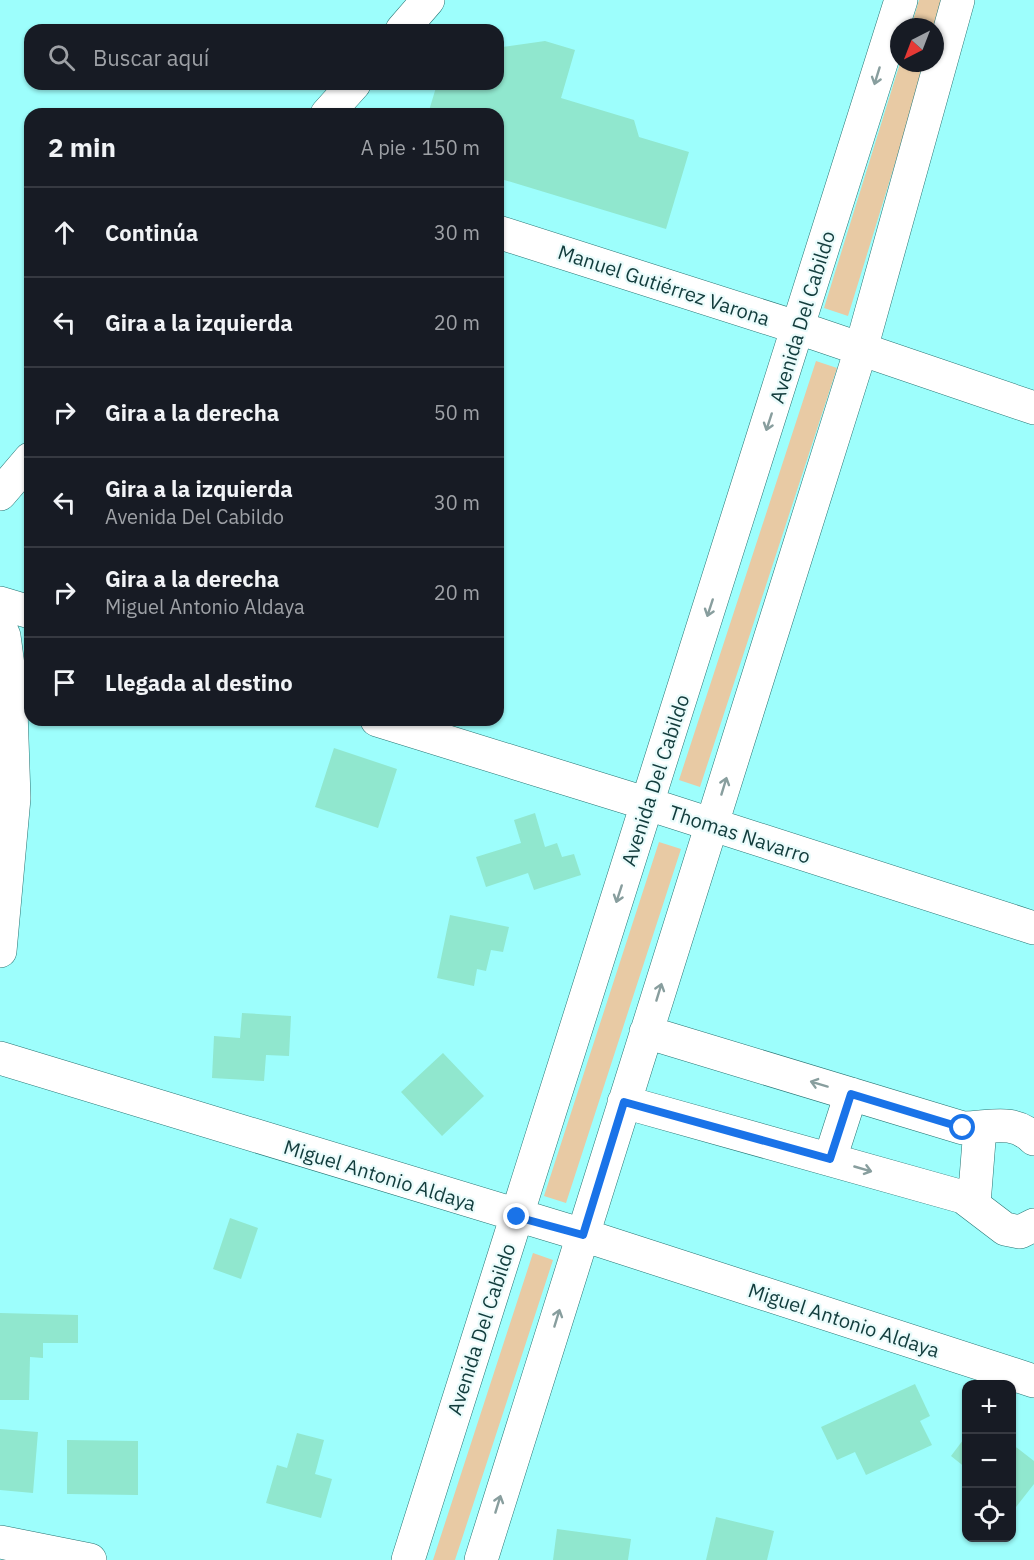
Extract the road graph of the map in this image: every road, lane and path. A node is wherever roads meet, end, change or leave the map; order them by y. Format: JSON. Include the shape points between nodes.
{"nodes":[{"id":1,"x":428,"y":0,"type":"edge"},
{"id":2,"x":901,"y":0,"type":"edge"},
{"id":3,"x":958,"y":0,"type":"edge"},
{"id":4,"x":407,"y":24,"type":"edge"},
{"id":5,"x":349,"y":90,"type":"edge"},
{"id":6,"x":332,"y":108,"type":"edge"},
{"id":7,"x":504,"y":234,"type":"edge"},
{"id":8,"x":799,"y":328,"type":"junction"},
{"id":9,"x":861,"y":349,"type":"junction"},
{"id":10,"x":1034,"y":408,"type":"edge"},
{"id":11,"x":24,"y":466,"type":"edge"},
{"id":12,"x":0,"y":494,"type":"edge"},
{"id":13,"x":0,"y":603,"type":"edge"},
{"id":14,"x":24,"y":610,"type":"edge"},
{"id":15,"x":0,"y":627,"type":"edge"},
{"id":16,"x":396,"y":726,"type":"edge"},
{"id":17,"x":648,"y":804,"type":"junction"},
{"id":18,"x":711,"y":825,"type":"junction"},
{"id":19,"x":1034,"y":928,"type":"edge"},
{"id":20,"x":0,"y":951,"type":"edge"},
{"id":21,"x":646,"y":1032,"type":"junction"},
{"id":22,"x":0,"y":1058,"type":"edge"},
{"id":23,"x":851,"y":1094,"type":"junction"},
{"id":24,"x":624,"y":1102,"type":"junction"},
{"id":25,"x":980,"y":1128,"type":"junction"},
{"id":26,"x":1034,"y":1139,"type":"edge"},
{"id":27,"x":830,"y":1159,"type":"junction"},
{"id":28,"x":974,"y":1204,"type":"junction"},
{"id":29,"x":517,"y":1217,"type":"junction"},
{"id":30,"x":1034,"y":1225,"type":"edge"},
{"id":31,"x":583,"y":1235,"type":"junction"},
{"id":32,"x":1034,"y":1381,"type":"edge"},
{"id":33,"x":0,"y":1542,"type":"edge"},
{"id":34,"x":90,"y":1560,"type":"edge"},
{"id":35,"x":408,"y":1560,"type":"edge"},
{"id":36,"x":481,"y":1560,"type":"edge"}],
"edges":[{"from":1,"to":4,"type":"street"},
{"from":2,"to":8,"type":"street","name":"Avenida Del Cabildo","one_way":true},
{"from":3,"to":9,"type":"street"},
{"from":5,"to":6,"type":"street"},
{"from":7,"to":8,"type":"street","name":"Manuel Gutiérrez Varona"},
{"from":8,"to":9,"type":"street","name":"Manuel Gutiérrez Varona"},
{"from":8,"to":17,"type":"street","name":"Avenida Del Cabildo","one_way":true},
{"from":9,"to":10,"type":"street","name":"Manuel Gutiérrez Varona"},
{"from":18,"to":9,"type":"street","one_way":true},
{"from":11,"to":12,"type":"street"},
{"from":13,"to":14,"type":"street"},
{"from":15,"to":20,"type":"street","via":[[10,680],[14,798]]},
{"from":16,"to":17,"type":"street","name":"Thomas Navarro"},
{"from":17,"to":18,"type":"street","name":"Thomas Navarro"},
{"from":17,"to":29,"type":"street","name":"Avenida Del Cabildo","one_way":true},
{"from":18,"to":19,"type":"street","name":"Thomas Navarro"},
{"from":21,"to":18,"type":"street","one_way":true},
{"from":23,"to":21,"type":"street","one_way":true},
{"from":21,"to":24,"type":"street"},
{"from":22,"to":29,"type":"street","name":"Miguel Antonio Aldaya"},
{"from":23,"to":25,"type":"street","via":[[963,1128]]},
{"from":23,"to":27,"type":"street"},
{"from":24,"to":27,"type":"street"},
{"from":24,"to":31,"type":"street"},
{"from":25,"to":26,"type":"street","via":[[1015,1125]]},
{"from":25,"to":28,"type":"street"},
{"from":27,"to":28,"type":"street","one_way":true,"via":[[963,1197]]},
{"from":28,"to":30,"type":"street","via":[[1005,1229],[1020,1232]]},
{"from":29,"to":31,"type":"street","name":"Miguel Antonio Aldaya"},
{"from":29,"to":35,"type":"street","name":"Avenida Del Cabildo"},
{"from":31,"to":32,"type":"street","name":"Miguel Antonio Aldaya"},
{"from":36,"to":31,"type":"street","one_way":true},
{"from":33,"to":34,"type":"street"}]}
